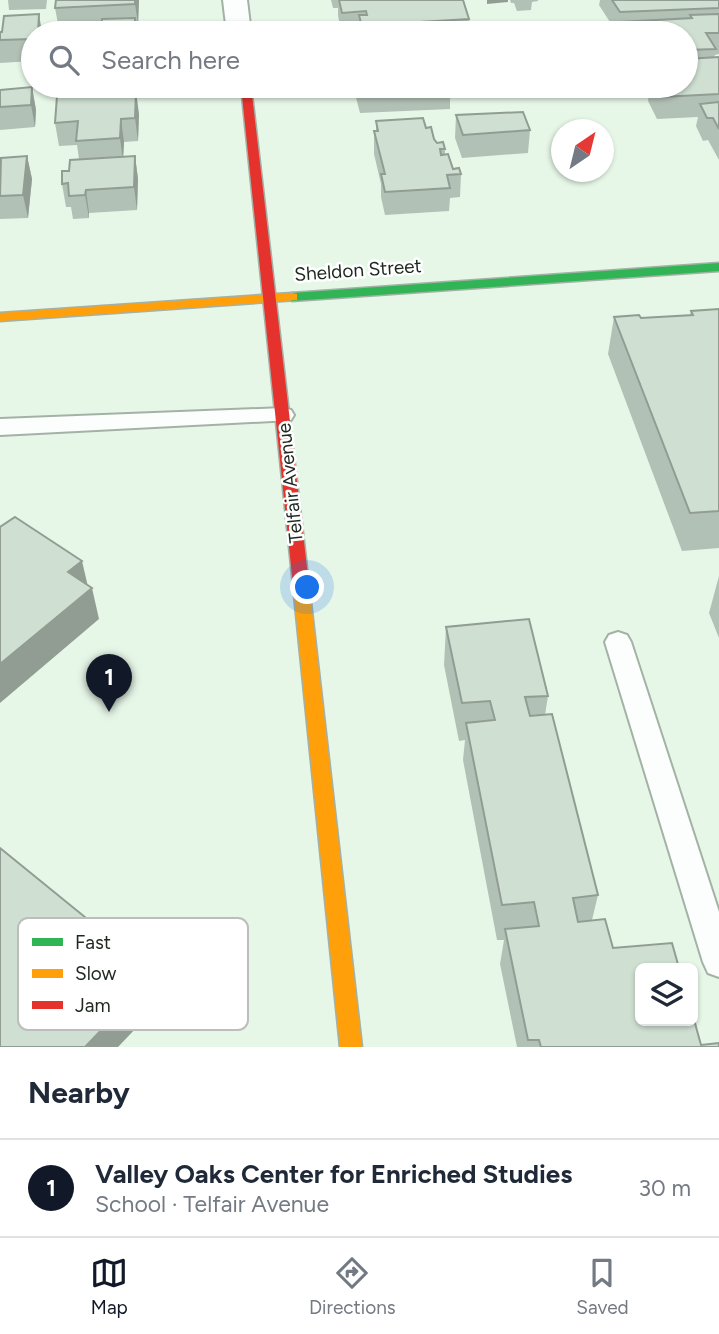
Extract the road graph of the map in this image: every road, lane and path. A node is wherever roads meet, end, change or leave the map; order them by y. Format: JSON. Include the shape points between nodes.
{"nodes":[{"id":1,"x":236,"y":0,"type":"edge"},
{"id":2,"x":238,"y":21,"type":"edge"},
{"id":3,"x":247,"y":98,"type":"edge"},
{"id":4,"x":719,"y":267,"type":"edge"},
{"id":5,"x":270,"y":297,"type":"junction"},
{"id":6,"x":0,"y":317,"type":"edge"},
{"id":7,"x":283,"y":415,"type":"junction"},
{"id":8,"x":0,"y":427,"type":"edge"},
{"id":9,"x":618,"y":642,"type":"dead end"},
{"id":10,"x":719,"y":962,"type":"edge"},
{"id":11,"x":351,"y":1047,"type":"edge"}],
"edges":[{"from":1,"to":2,"type":"street"},
{"from":3,"to":5,"type":"street","name":"Telfair Avenue"},
{"from":4,"to":5,"type":"street","name":"Sheldon Street"},
{"from":5,"to":6,"type":"street","name":"Sheldon Street"},
{"from":5,"to":7,"type":"street","name":"Telfair Avenue"},
{"from":7,"to":8,"type":"lane"},
{"from":7,"to":11,"type":"street","name":"Telfair Avenue"},
{"from":9,"to":10,"type":"lane"}]}
